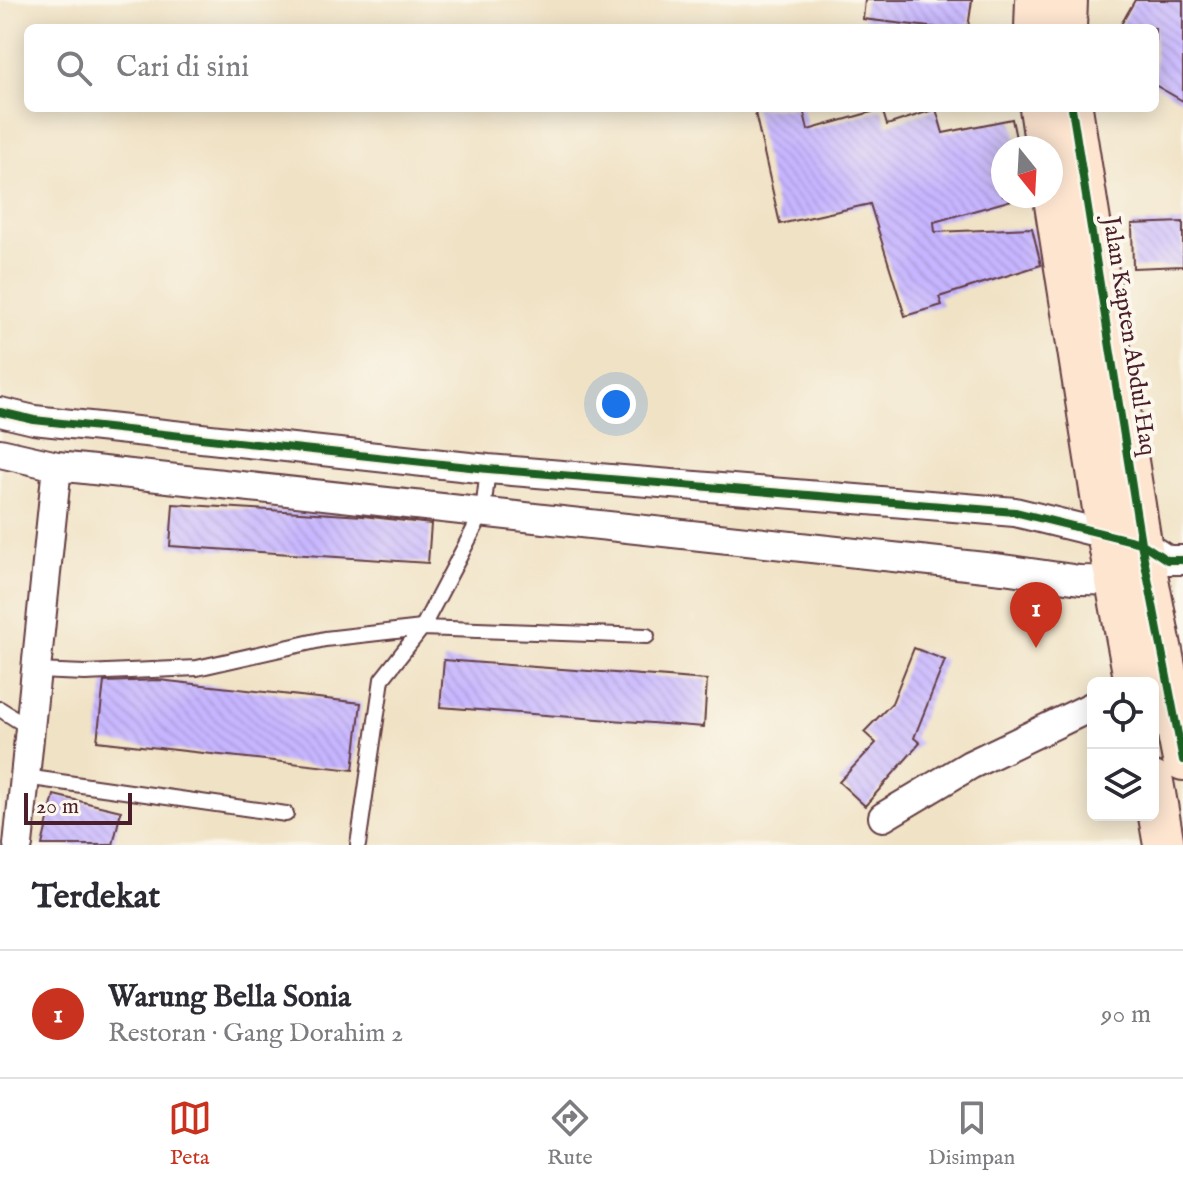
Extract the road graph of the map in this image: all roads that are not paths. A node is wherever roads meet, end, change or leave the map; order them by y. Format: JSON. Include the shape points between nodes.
{"nodes":[{"id":1,"x":1036,"y":0,"type":"edge"},
{"id":2,"x":1067,"y":0,"type":"edge"},
{"id":3,"x":1035,"y":24,"type":"edge"},
{"id":4,"x":1066,"y":24,"type":"edge"},
{"id":5,"x":1041,"y":112,"type":"edge"},
{"id":6,"x":1073,"y":112,"type":"edge"},
{"id":7,"x":1044,"y":136,"type":"edge"},
{"id":8,"x":1058,"y":208,"type":"edge"},
{"id":9,"x":0,"y":412,"type":"edge"},
{"id":10,"x":0,"y":453,"type":"edge"},
{"id":11,"x":57,"y":466,"type":"junction"},
{"id":12,"x":488,"y":469,"type":"junction"},
{"id":13,"x":483,"y":512,"type":"junction"},
{"id":14,"x":1144,"y":560,"type":"edge"},
{"id":15,"x":422,"y":628,"type":"junction"},
{"id":16,"x":647,"y":636,"type":"dead end"},
{"id":17,"x":36,"y":671,"type":"junction"},
{"id":18,"x":1135,"y":677,"type":"edge"},
{"id":19,"x":0,"y":709,"type":"edge"},
{"id":20,"x":1087,"y":709,"type":"edge"},
{"id":21,"x":30,"y":728,"type":"junction"},
{"id":22,"x":1183,"y":760,"type":"edge"},
{"id":23,"x":25,"y":777,"type":"junction"},
{"id":24,"x":286,"y":814,"type":"dead end"},
{"id":25,"x":1159,"y":816,"type":"edge"},
{"id":26,"x":883,"y":817,"type":"dead end"},
{"id":27,"x":18,"y":845,"type":"edge"},
{"id":28,"x":358,"y":845,"type":"edge"},
{"id":29,"x":1164,"y":845,"type":"edge"}],
"edges":[{"from":1,"to":3,"type":"street"},
{"from":2,"to":4,"type":"street"},
{"from":5,"to":7,"type":"street"},
{"from":6,"to":14,"type":"street","name":"Jalan Kapten Abdul Haq"},
{"from":8,"to":14,"type":"street","name":"Jalan Kapten Abdul Haq"},
{"from":9,"to":12,"type":"street","via":[[34,420]]},
{"from":10,"to":11,"type":"street"},
{"from":11,"to":13,"type":"street"},
{"from":11,"to":17,"type":"street"},
{"from":12,"to":13,"type":"lane"},
{"from":12,"to":14,"type":"street","via":[[1015,512]]},
{"from":13,"to":14,"type":"street","via":[[1080,580]]},
{"from":13,"to":15,"type":"lane"},
{"from":14,"to":18,"type":"street","name":"Jalan Kapten Abdul Haq"},
{"from":14,"to":22,"type":"street","name":"Jalan Kapten Abdul Haq"},
{"from":15,"to":16,"type":"lane"},
{"from":15,"to":17,"type":"lane","via":[[325,639],[197,668]]},
{"from":15,"to":28,"type":"lane","via":[[382,679]]},
{"from":17,"to":21,"type":"street"},
{"from":19,"to":21,"type":"lane"},
{"from":20,"to":26,"type":"street","via":[[970,765]]},
{"from":21,"to":23,"type":"street"},
{"from":23,"to":24,"type":"lane"},
{"from":23,"to":27,"type":"street"},
{"from":25,"to":29,"type":"street"}]}
